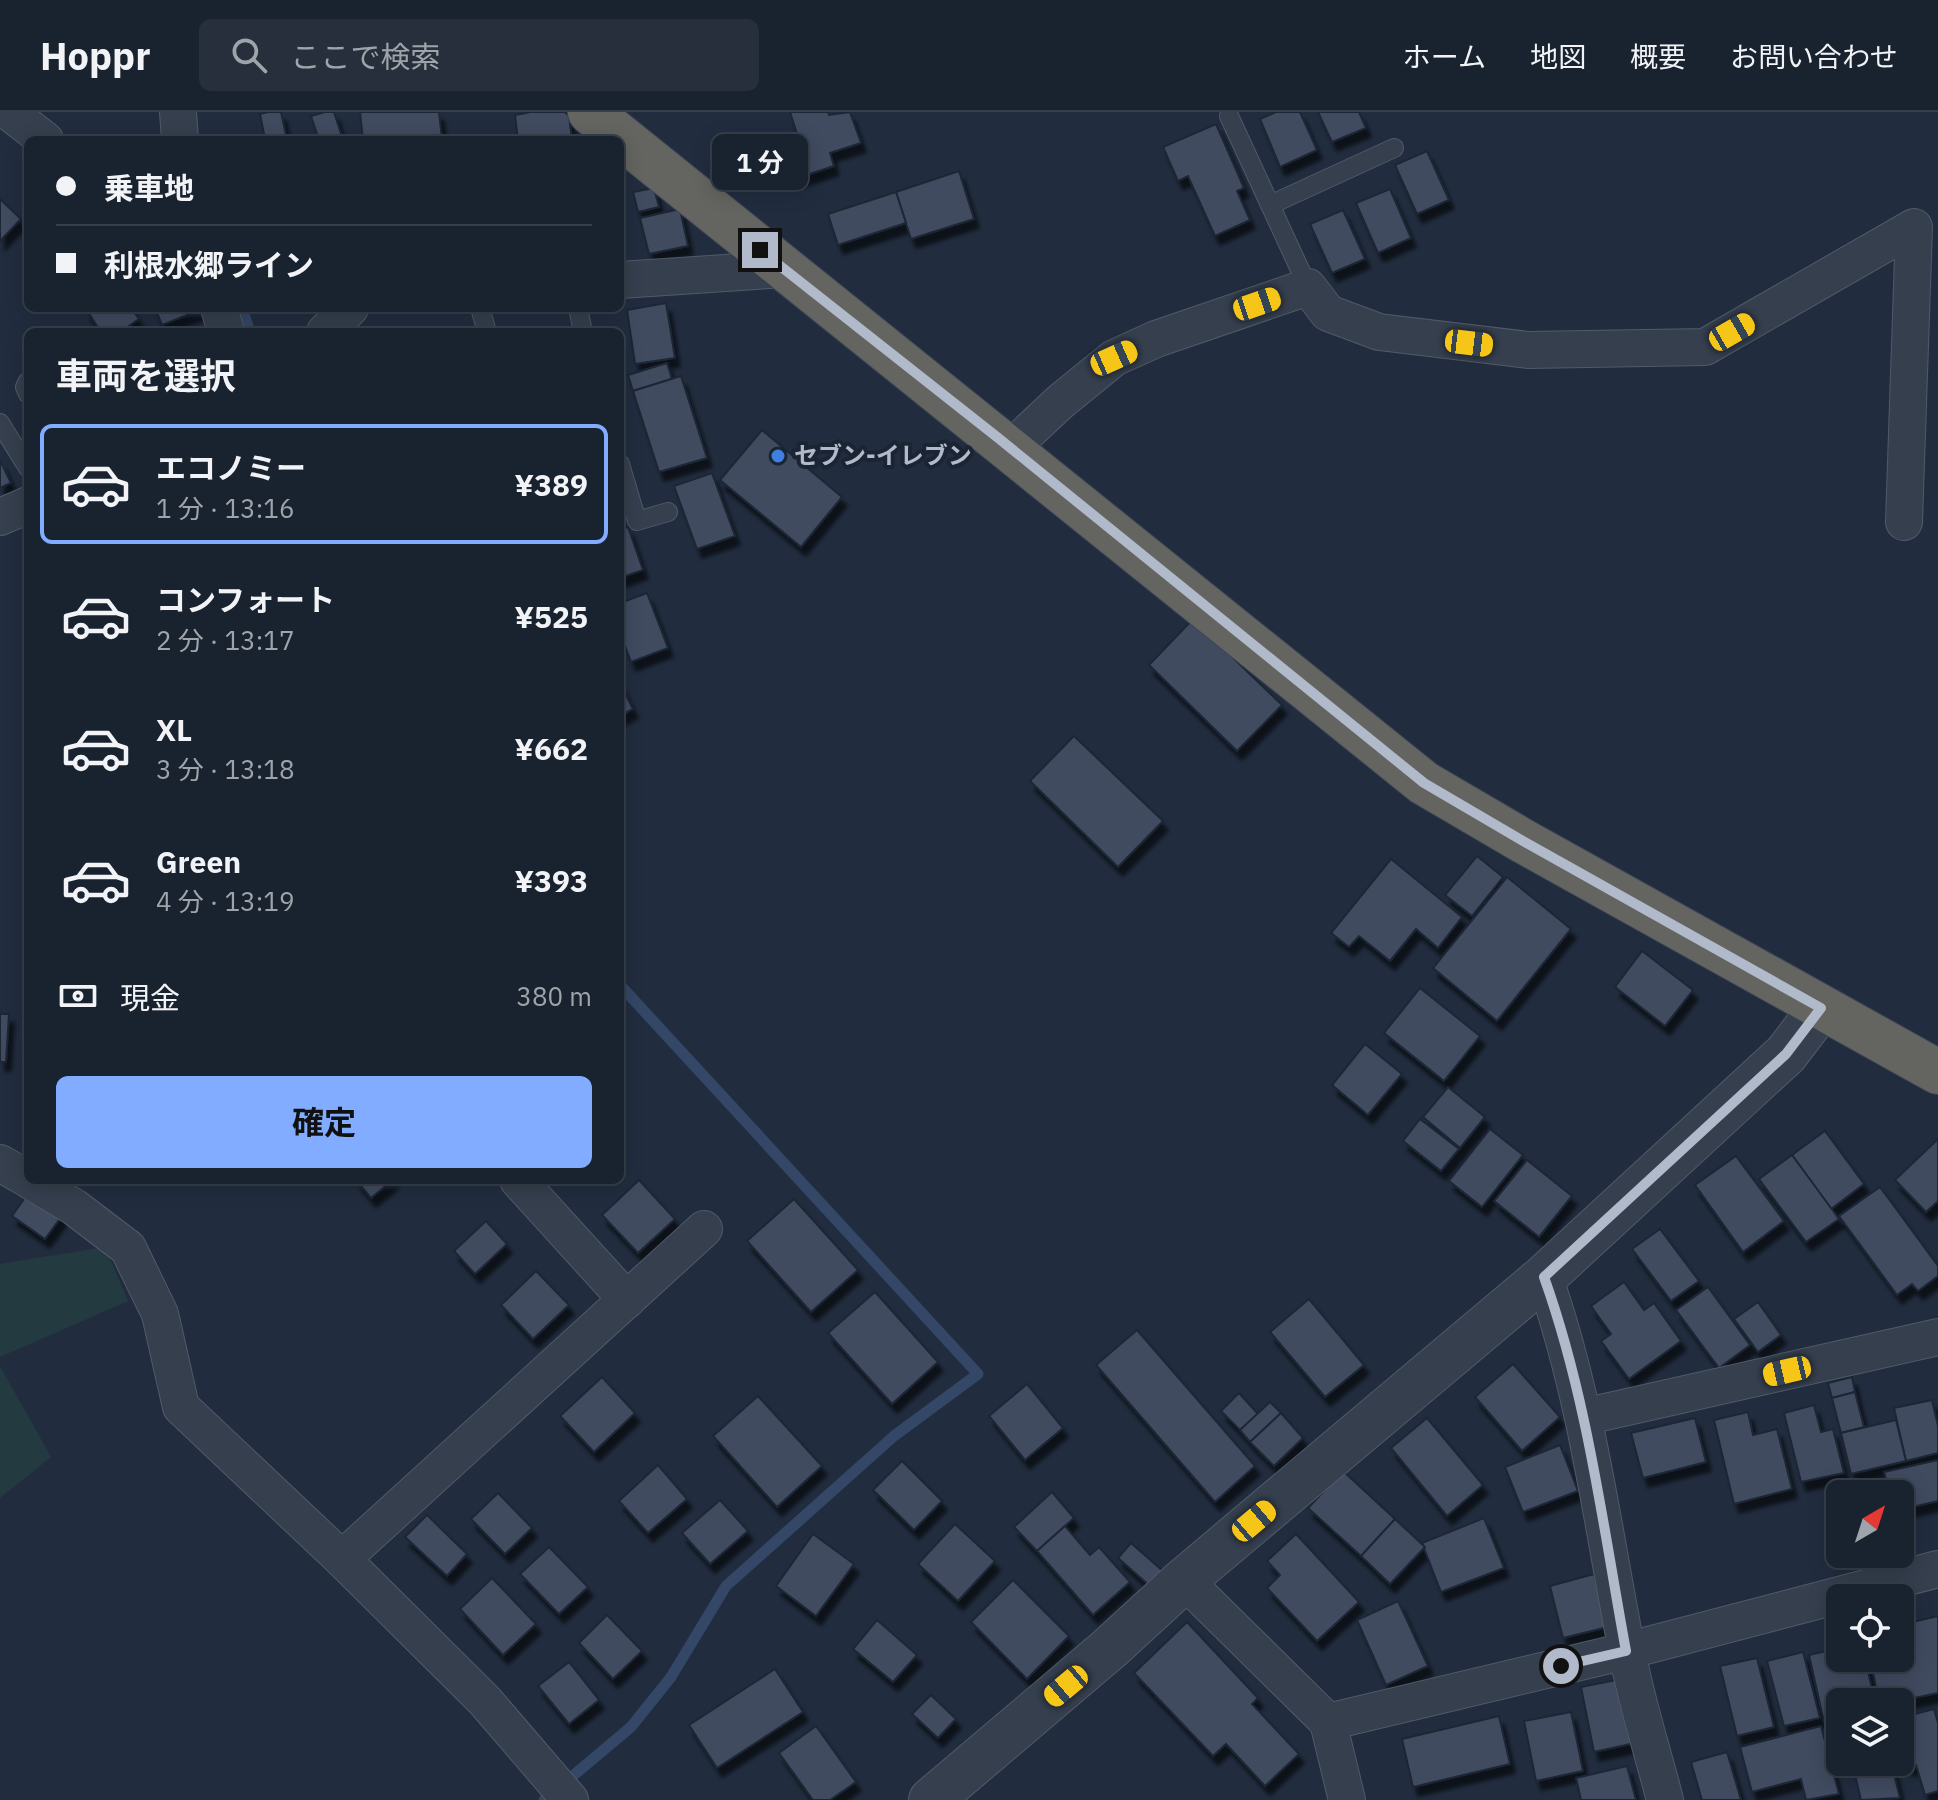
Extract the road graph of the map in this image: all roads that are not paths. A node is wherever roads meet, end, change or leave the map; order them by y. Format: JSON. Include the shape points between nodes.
{"nodes":[{"id":1,"x":9,"y":112,"type":"edge"},
{"id":2,"x":178,"y":112,"type":"edge"},
{"id":3,"x":590,"y":112,"type":"edge"},
{"id":4,"x":1229,"y":116,"type":"dead end"},
{"id":5,"x":40,"y":136,"type":"edge"},
{"id":6,"x":180,"y":136,"type":"edge"},
{"id":7,"x":620,"y":136,"type":"edge"},
{"id":8,"x":624,"y":139,"type":"edge"},
{"id":9,"x":1394,"y":148,"type":"dead end"},
{"id":10,"x":1270,"y":205,"type":"junction"},
{"id":11,"x":785,"y":269,"type":"junction"},
{"id":12,"x":624,"y":280,"type":"edge"},
{"id":13,"x":1308,"y":287,"type":"junction"},
{"id":14,"x":346,"y":312,"type":"edge"},
{"id":15,"x":329,"y":328,"type":"edge"},
{"id":16,"x":0,"y":423,"type":"edge"},
{"id":17,"x":1010,"y":449,"type":"junction"},
{"id":18,"x":24,"y":462,"type":"edge"},
{"id":19,"x":624,"y":477,"type":"edge"},
{"id":20,"x":24,"y":507,"type":"edge"},
{"id":21,"x":668,"y":512,"type":"dead end"},
{"id":22,"x":0,"y":517,"type":"edge"},
{"id":23,"x":1904,"y":522,"type":"dead end"},
{"id":24,"x":1821,"y":1008,"type":"junction"},
{"id":25,"x":1938,"y":1072,"type":"edge"},
{"id":26,"x":0,"y":1163,"type":"edge"},
{"id":27,"x":24,"y":1178,"type":"edge"},
{"id":28,"x":35,"y":1184,"type":"edge"},
{"id":29,"x":522,"y":1184,"type":"edge"},
{"id":30,"x":704,"y":1229,"type":"dead end"},
{"id":31,"x":1544,"y":1277,"type":"junction"},
{"id":32,"x":627,"y":1300,"type":"junction"},
{"id":33,"x":1938,"y":1337,"type":"edge"},
{"id":34,"x":1583,"y":1417,"type":"junction"},
{"id":35,"x":342,"y":1559,"type":"junction"},
{"id":36,"x":1938,"y":1569,"type":"edge"},
{"id":37,"x":1184,"y":1580,"type":"junction"},
{"id":38,"x":1626,"y":1651,"type":"junction"},
{"id":39,"x":1328,"y":1722,"type":"junction"},
{"id":40,"x":570,"y":1800,"type":"edge"},
{"id":41,"x":931,"y":1800,"type":"edge"},
{"id":42,"x":1347,"y":1800,"type":"edge"},
{"id":43,"x":1665,"y":1800,"type":"edge"}],
"edges":[{"from":1,"to":5,"type":"street"},
{"from":2,"to":6,"type":"street"},
{"from":3,"to":7,"type":"highway"},
{"from":4,"to":10,"type":"lane"},
{"from":8,"to":11,"type":"highway"},
{"from":9,"to":10,"type":"lane"},
{"from":10,"to":13,"type":"lane"},
{"from":11,"to":12,"type":"street"},
{"from":11,"to":17,"type":"highway"},
{"from":13,"to":17,"type":"street","via":[[1114,358]]},
{"from":13,"to":23,"type":"street","via":[[1328,313],[1379,332],[1528,350],[1705,347],[1914,227]]},
{"from":14,"to":15,"type":"street"},
{"from":16,"to":18,"type":"lane"},
{"from":17,"to":24,"type":"highway","via":[[1424,783]]},
{"from":19,"to":21,"type":"lane","via":[[637,521]]},
{"from":20,"to":22,"type":"street"},
{"from":24,"to":25,"type":"highway"},
{"from":24,"to":31,"type":"street","via":[[1786,1054]]},
{"from":26,"to":27,"type":"street"},
{"from":28,"to":35,"type":"street","via":[[128,1248],[160,1314],[181,1407]]},
{"from":29,"to":32,"type":"street"},
{"from":30,"to":32,"type":"street"},
{"from":31,"to":34,"type":"street"},
{"from":31,"to":37,"type":"street"},
{"from":32,"to":35,"type":"street"},
{"from":33,"to":34,"type":"street"},
{"from":34,"to":38,"type":"street"},
{"from":35,"to":40,"type":"street","via":[[485,1701]]},
{"from":36,"to":38,"type":"street"},
{"from":37,"to":39,"type":"street"},
{"from":37,"to":41,"type":"street"},
{"from":38,"to":39,"type":"street"},
{"from":38,"to":43,"type":"street"},
{"from":39,"to":42,"type":"street"}]}
